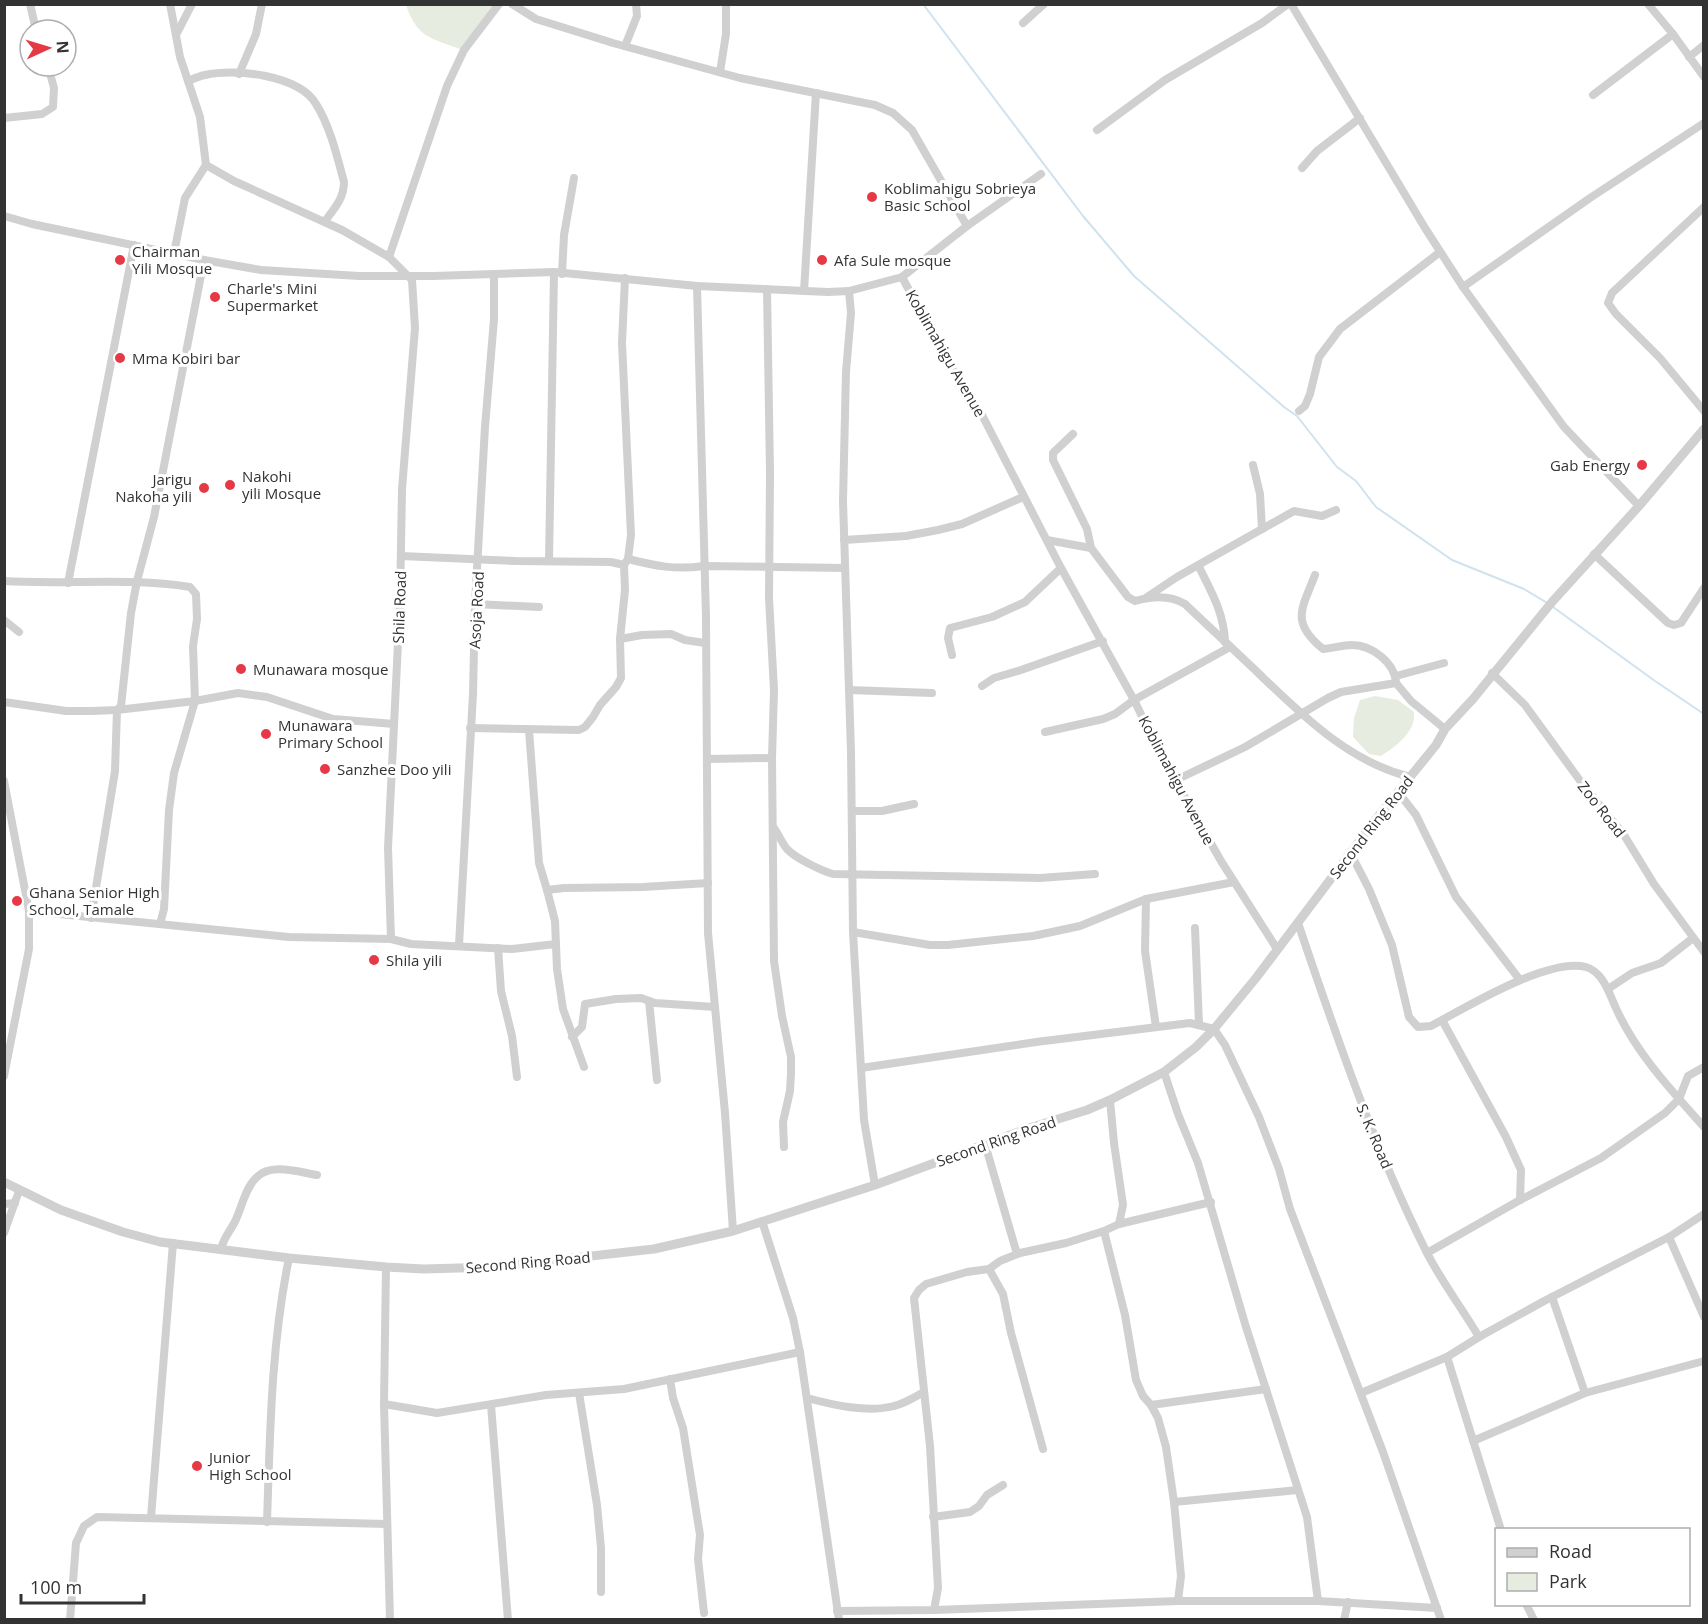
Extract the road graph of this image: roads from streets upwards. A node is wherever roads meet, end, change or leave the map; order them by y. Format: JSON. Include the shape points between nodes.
{"nodes":[{"id":1,"x":170,"y":4,"type":"edge"},
{"id":2,"x":192,"y":4,"type":"edge"},
{"id":3,"x":262,"y":4,"type":"edge"},
{"id":4,"x":499,"y":4,"type":"edge"},
{"id":5,"x":512,"y":4,"type":"edge"},
{"id":6,"x":636,"y":4,"type":"edge"},
{"id":7,"x":726,"y":4,"type":"edge"},
{"id":8,"x":1044,"y":4,"type":"edge"},
{"id":9,"x":1290,"y":4,"type":"edge"},
{"id":10,"x":1648,"y":4,"type":"edge"},
{"id":11,"x":1023,"y":23,"type":"dead end"},
{"id":12,"x":1673,"y":34,"type":"junction"},
{"id":13,"x":176,"y":35,"type":"junction"},
{"id":14,"x":1704,"y":45,"type":"edge"},
{"id":15,"x":625,"y":46,"type":"junction"},
{"id":16,"x":1689,"y":57,"type":"junction"},
{"id":17,"x":720,"y":72,"type":"junction"},
{"id":18,"x":239,"y":74,"type":"junction"},
{"id":19,"x":1704,"y":77,"type":"edge"},
{"id":20,"x":51,"y":78,"type":"edge"},
{"id":21,"x":188,"y":81,"type":"junction"},
{"id":22,"x":816,"y":93,"type":"junction"},
{"id":23,"x":1593,"y":95,"type":"dead end"},
{"id":24,"x":4,"y":118,"type":"edge"},
{"id":25,"x":1359,"y":118,"type":"junction"},
{"id":26,"x":1704,"y":123,"type":"edge"},
{"id":27,"x":1096,"y":130,"type":"dead end"},
{"id":28,"x":206,"y":165,"type":"junction"},
{"id":29,"x":1302,"y":168,"type":"dead end"},
{"id":30,"x":1041,"y":174,"type":"dead end"},
{"id":31,"x":574,"y":178,"type":"dead end"},
{"id":32,"x":1704,"y":207,"type":"edge"},
{"id":33,"x":4,"y":216,"type":"edge"},
{"id":34,"x":324,"y":221,"type":"junction"},
{"id":35,"x":967,"y":226,"type":"junction"},
{"id":36,"x":134,"y":245,"type":"junction"},
{"id":37,"x":1440,"y":252,"type":"junction"},
{"id":38,"x":174,"y":253,"type":"junction"},
{"id":39,"x":389,"y":257,"type":"junction"},
{"id":40,"x":204,"y":260,"type":"junction"},
{"id":41,"x":558,"y":273,"type":"junction"},
{"id":42,"x":494,"y":274,"type":"junction"},
{"id":43,"x":409,"y":276,"type":"junction"},
{"id":44,"x":902,"y":277,"type":"junction"},
{"id":45,"x":626,"y":278,"type":"junction"},
{"id":46,"x":697,"y":286,"type":"junction"},
{"id":47,"x":1463,"y":287,"type":"junction"},
{"id":48,"x":767,"y":289,"type":"junction"},
{"id":49,"x":804,"y":291,"type":"junction"},
{"id":50,"x":849,"y":291,"type":"junction"},
{"id":51,"x":1299,"y":411,"type":"dead end"},
{"id":52,"x":1704,"y":411,"type":"edge"},
{"id":53,"x":1704,"y":429,"type":"edge"},
{"id":54,"x":1073,"y":434,"type":"dead end"},
{"id":55,"x":1253,"y":465,"type":"dead end"},
{"id":56,"x":1023,"y":496,"type":"junction"},
{"id":57,"x":1639,"y":506,"type":"junction"},
{"id":58,"x":1336,"y":510,"type":"dead end"},
{"id":59,"x":1262,"y":529,"type":"junction"},
{"id":60,"x":844,"y":540,"type":"junction"},
{"id":61,"x":1047,"y":540,"type":"junction"},
{"id":62,"x":1091,"y":548,"type":"junction"},
{"id":63,"x":1594,"y":554,"type":"junction"},
{"id":64,"x":401,"y":556,"type":"junction"},
{"id":65,"x":479,"y":560,"type":"junction"},
{"id":66,"x":549,"y":561,"type":"junction"},
{"id":67,"x":626,"y":562,"type":"junction"},
{"id":68,"x":1198,"y":565,"type":"junction"},
{"id":69,"x":704,"y":566,"type":"junction"},
{"id":70,"x":768,"y":566,"type":"junction"},
{"id":71,"x":845,"y":568,"type":"junction"},
{"id":72,"x":1061,"y":568,"type":"junction"},
{"id":73,"x":1315,"y":575,"type":"dead end"},
{"id":74,"x":4,"y":581,"type":"edge"},
{"id":75,"x":136,"y":581,"type":"junction"},
{"id":76,"x":68,"y":583,"type":"junction"},
{"id":77,"x":1704,"y":588,"type":"edge"},
{"id":78,"x":1144,"y":598,"type":"junction"},
{"id":79,"x":475,"y":604,"type":"junction"},
{"id":80,"x":539,"y":608,"type":"dead end"},
{"id":81,"x":4,"y":620,"type":"edge"},
{"id":82,"x":20,"y":632,"type":"dead end"},
{"id":83,"x":620,"y":639,"type":"junction"},
{"id":84,"x":1103,"y":641,"type":"junction"},
{"id":85,"x":705,"y":643,"type":"junction"},
{"id":86,"x":1228,"y":645,"type":"junction"},
{"id":87,"x":952,"y":655,"type":"dead end"},
{"id":88,"x":1444,"y":663,"type":"dead end"},
{"id":89,"x":1492,"y":673,"type":"junction"},
{"id":90,"x":1396,"y":679,"type":"junction"},
{"id":91,"x":982,"y":686,"type":"dead end"},
{"id":92,"x":849,"y":690,"type":"junction"},
{"id":93,"x":932,"y":693,"type":"dead end"},
{"id":94,"x":195,"y":700,"type":"junction"},
{"id":95,"x":1134,"y":700,"type":"junction"},
{"id":96,"x":4,"y":702,"type":"edge"},
{"id":97,"x":117,"y":710,"type":"junction"},
{"id":98,"x":1300,"y":714,"type":"junction"},
{"id":99,"x":394,"y":724,"type":"junction"},
{"id":100,"x":470,"y":728,"type":"junction"},
{"id":101,"x":1445,"y":729,"type":"junction"},
{"id":102,"x":529,"y":730,"type":"junction"},
{"id":103,"x":1045,"y":732,"type":"dead end"},
{"id":104,"x":772,"y":758,"type":"junction"},
{"id":105,"x":707,"y":759,"type":"junction"},
{"id":106,"x":1410,"y":777,"type":"junction"},
{"id":107,"x":1176,"y":780,"type":"junction"},
{"id":108,"x":4,"y":781,"type":"edge"},
{"id":109,"x":1398,"y":792,"type":"junction"},
{"id":110,"x":914,"y":804,"type":"dead end"},
{"id":111,"x":852,"y":811,"type":"junction"},
{"id":112,"x":774,"y":828,"type":"junction"},
{"id":113,"x":1351,"y":854,"type":"junction"},
{"id":114,"x":1095,"y":874,"type":"dead end"},
{"id":115,"x":852,"y":876,"type":"junction"},
{"id":116,"x":1234,"y":882,"type":"junction"},
{"id":117,"x":708,"y":883,"type":"junction"},
{"id":118,"x":547,"y":890,"type":"junction"},
{"id":119,"x":1146,"y":899,"type":"junction"},
{"id":120,"x":29,"y":911,"type":"junction"},
{"id":121,"x":91,"y":918,"type":"junction"},
{"id":122,"x":1298,"y":923,"type":"junction"},
{"id":123,"x":160,"y":924,"type":"junction"},
{"id":124,"x":1196,"y":928,"type":"dead end"},
{"id":125,"x":853,"y":932,"type":"junction"},
{"id":126,"x":1694,"y":938,"type":"junction"},
{"id":127,"x":391,"y":939,"type":"junction"},
{"id":128,"x":556,"y":944,"type":"junction"},
{"id":129,"x":459,"y":945,"type":"junction"},
{"id":130,"x":498,"y":948,"type":"junction"},
{"id":131,"x":1277,"y":949,"type":"junction"},
{"id":132,"x":1704,"y":952,"type":"edge"},
{"id":133,"x":1520,"y":980,"type":"junction"},
{"id":134,"x":1608,"y":989,"type":"junction"},
{"id":135,"x":649,"y":1001,"type":"junction"},
{"id":136,"x":715,"y":1007,"type":"junction"},
{"id":137,"x":1442,"y":1020,"type":"junction"},
{"id":138,"x":1199,"y":1024,"type":"junction"},
{"id":139,"x":1156,"y":1027,"type":"junction"},
{"id":140,"x":1214,"y":1029,"type":"junction"},
{"id":141,"x":572,"y":1037,"type":"junction"},
{"id":142,"x":584,"y":1067,"type":"dead end"},
{"id":143,"x":1704,"y":1067,"type":"edge"},
{"id":144,"x":861,"y":1068,"type":"junction"},
{"id":145,"x":1164,"y":1072,"type":"junction"},
{"id":146,"x":4,"y":1076,"type":"edge"},
{"id":147,"x":517,"y":1077,"type":"dead end"},
{"id":148,"x":657,"y":1080,"type":"dead end"},
{"id":149,"x":1679,"y":1099,"type":"junction"},
{"id":150,"x":1110,"y":1101,"type":"junction"},
{"id":151,"x":1704,"y":1127,"type":"edge"},
{"id":152,"x":985,"y":1144,"type":"junction"},
{"id":153,"x":784,"y":1147,"type":"dead end"},
{"id":154,"x":316,"y":1175,"type":"dead end"},
{"id":155,"x":4,"y":1182,"type":"edge"},
{"id":156,"x":875,"y":1185,"type":"junction"},
{"id":157,"x":19,"y":1191,"type":"junction"},
{"id":158,"x":1520,"y":1200,"type":"junction"},
{"id":159,"x":1210,"y":1202,"type":"junction"},
{"id":160,"x":15,"y":1203,"type":"junction"},
{"id":161,"x":4,"y":1204,"type":"edge"},
{"id":162,"x":1704,"y":1214,"type":"edge"},
{"id":163,"x":762,"y":1221,"type":"junction"},
{"id":164,"x":1119,"y":1224,"type":"junction"},
{"id":165,"x":733,"y":1231,"type":"junction"},
{"id":166,"x":1104,"y":1231,"type":"junction"},
{"id":167,"x":4,"y":1233,"type":"edge"},
{"id":168,"x":1669,"y":1237,"type":"junction"},
{"id":169,"x":173,"y":1244,"type":"junction"},
{"id":170,"x":221,"y":1249,"type":"junction"},
{"id":171,"x":1427,"y":1252,"type":"junction"},
{"id":172,"x":1017,"y":1254,"type":"junction"},
{"id":173,"x":289,"y":1258,"type":"junction"},
{"id":174,"x":386,"y":1267,"type":"junction"},
{"id":175,"x":989,"y":1269,"type":"junction"},
{"id":176,"x":1552,"y":1297,"type":"junction"},
{"id":177,"x":1704,"y":1317,"type":"edge"},
{"id":178,"x":1479,"y":1336,"type":"junction"},
{"id":179,"x":800,"y":1352,"type":"junction"},
{"id":180,"x":1447,"y":1357,"type":"junction"},
{"id":181,"x":1704,"y":1361,"type":"edge"},
{"id":182,"x":670,"y":1379,"type":"junction"},
{"id":183,"x":1266,"y":1389,"type":"junction"},
{"id":184,"x":924,"y":1392,"type":"junction"},
{"id":185,"x":579,"y":1393,"type":"junction"},
{"id":186,"x":1361,"y":1393,"type":"junction"},
{"id":187,"x":1585,"y":1393,"type":"junction"},
{"id":188,"x":807,"y":1398,"type":"junction"},
{"id":189,"x":384,"y":1404,"type":"junction"},
{"id":190,"x":491,"y":1405,"type":"junction"},
{"id":191,"x":1151,"y":1405,"type":"junction"},
{"id":192,"x":1473,"y":1440,"type":"junction"},
{"id":193,"x":1043,"y":1449,"type":"dead end"},
{"id":194,"x":1003,"y":1485,"type":"dead end"},
{"id":195,"x":1298,"y":1490,"type":"junction"},
{"id":196,"x":1174,"y":1502,"type":"junction"},
{"id":197,"x":152,"y":1517,"type":"junction"},
{"id":198,"x":933,"y":1517,"type":"junction"},
{"id":199,"x":267,"y":1522,"type":"junction"},
{"id":200,"x":387,"y":1524,"type":"junction"},
{"id":201,"x":1500,"y":1528,"type":"edge"},
{"id":202,"x":601,"y":1592,"type":"dead end"},
{"id":203,"x":1178,"y":1601,"type":"junction"},
{"id":204,"x":1318,"y":1601,"type":"junction"},
{"id":205,"x":1348,"y":1602,"type":"junction"},
{"id":206,"x":1527,"y":1606,"type":"edge"},
{"id":207,"x":1437,"y":1608,"type":"junction"},
{"id":208,"x":934,"y":1610,"type":"junction"},
{"id":209,"x":704,"y":1613,"type":"dead end"},
{"id":210,"x":838,"y":1615,"type":"edge"},
{"id":211,"x":70,"y":1620,"type":"edge"},
{"id":212,"x":390,"y":1620,"type":"edge"},
{"id":213,"x":508,"y":1620,"type":"edge"},
{"id":214,"x":1344,"y":1620,"type":"edge"},
{"id":215,"x":1441,"y":1620,"type":"edge"},
{"id":216,"x":1534,"y":1620,"type":"edge"}],
"edges":[{"from":1,"to":13,"type":"street"},
{"from":2,"to":13,"type":"street"},
{"from":3,"to":18,"type":"street","via":[[256,34]]},
{"from":4,"to":39,"type":"street","via":[[464,50],[447,86]]},
{"from":5,"to":15,"type":"street","via":[[536,19]]},
{"from":6,"to":15,"type":"street","via":[[637,16]]},
{"from":7,"to":17,"type":"street"},
{"from":8,"to":11,"type":"street"},
{"from":9,"to":25,"type":"street"},
{"from":9,"to":27,"type":"street","via":[[1165,80]]},
{"from":10,"to":12,"type":"street"},
{"from":12,"to":16,"type":"street"},
{"from":12,"to":23,"type":"street"},
{"from":13,"to":21,"type":"street"},
{"from":14,"to":16,"type":"street"},
{"from":15,"to":17,"type":"street"},
{"from":16,"to":19,"type":"street"},
{"from":17,"to":22,"type":"street"},
{"from":18,"to":21,"type":"street","via":[[206,75]]},
{"from":18,"to":34,"type":"street","via":[[293,85],[316,102],[344,182],[339,203]]},
{"from":20,"to":24,"type":"street","via":[[53,108],[42,114]]},
{"from":21,"to":28,"type":"street","via":[[200,117]]},
{"from":22,"to":35,"type":"street","via":[[884,108],[905,122]]},
{"from":22,"to":49,"type":"street"},
{"from":25,"to":29,"type":"street"},
{"from":25,"to":37,"type":"street"},
{"from":26,"to":47,"type":"street"},
{"from":28,"to":34,"type":"street"},
{"from":28,"to":38,"type":"street","via":[[185,198]]},
{"from":30,"to":35,"type":"street","name":"Koblimahigu Avenue"},
{"from":31,"to":41,"type":"street"},
{"from":32,"to":52,"type":"street","via":[[1612,293],[1608,303]]},
{"from":33,"to":36,"type":"street"},
{"from":34,"to":39,"type":"street"},
{"from":35,"to":44,"type":"street","name":"Koblimahigu Avenue"},
{"from":36,"to":38,"type":"street"},
{"from":36,"to":76,"type":"street"},
{"from":37,"to":47,"type":"street"},
{"from":37,"to":51,"type":"street","via":[[1340,329],[1319,357],[1310,394]]},
{"from":38,"to":40,"type":"street"},
{"from":39,"to":43,"type":"street"},
{"from":40,"to":43,"type":"street","via":[[279,271]]},
{"from":40,"to":75,"type":"street","via":[[154,517]]},
{"from":41,"to":42,"type":"street"},
{"from":41,"to":45,"type":"street"},
{"from":41,"to":66,"type":"street"},
{"from":42,"to":43,"type":"street"},
{"from":42,"to":65,"type":"street","name":"Asoja Road"},
{"from":43,"to":64,"type":"street","name":"Shila Road","via":[[414,288],[415,328],[402,478]]},
{"from":44,"to":50,"type":"street"},
{"from":44,"to":56,"type":"street","name":"Koblimahigu Avenue","via":[[940,349],[981,413]]},
{"from":45,"to":46,"type":"street"},
{"from":45,"to":67,"type":"street","via":[[622,343],[631,535]]},
{"from":46,"to":48,"type":"street"},
{"from":46,"to":69,"type":"street"},
{"from":47,"to":57,"type":"street","via":[[1564,427]]},
{"from":48,"to":49,"type":"street"},
{"from":48,"to":70,"type":"street"},
{"from":49,"to":50,"type":"street"},
{"from":50,"to":60,"type":"street"},
{"from":53,"to":57,"type":"street","name":"Second Ring Road"},
{"from":54,"to":62,"type":"street","via":[[1053,453],[1053,460],[1087,529]]},
{"from":55,"to":59,"type":"street"},
{"from":56,"to":60,"type":"street","via":[[962,524],[938,530]]},
{"from":56,"to":61,"type":"street","name":"Koblimahigu Avenue"},
{"from":57,"to":63,"type":"street","name":"Second Ring Road"},
{"from":58,"to":59,"type":"street","via":[[1322,516],[1294,511]]},
{"from":59,"to":68,"type":"street"},
{"from":60,"to":71,"type":"street"},
{"from":61,"to":62,"type":"street"},
{"from":61,"to":72,"type":"street","name":"Koblimahigu Avenue"},
{"from":62,"to":78,"type":"street","via":[[1128,597],[1135,601]]},
{"from":63,"to":77,"type":"street","via":[[1674,625],[1681,623]]},
{"from":63,"to":89,"type":"street","name":"Second Ring Road"},
{"from":64,"to":65,"type":"street"},
{"from":64,"to":99,"type":"street","name":"Shila Road"},
{"from":65,"to":66,"type":"street"},
{"from":65,"to":79,"type":"street","name":"Asoja Road"},
{"from":66,"to":67,"type":"street"},
{"from":67,"to":69,"type":"street","via":[[661,568]]},
{"from":67,"to":83,"type":"street"},
{"from":68,"to":78,"type":"street"},
{"from":68,"to":86,"type":"street","via":[[1221,611]]},
{"from":69,"to":70,"type":"street"},
{"from":69,"to":85,"type":"street"},
{"from":70,"to":71,"type":"street"},
{"from":70,"to":104,"type":"street","via":[[774,690]]},
{"from":71,"to":92,"type":"street"},
{"from":72,"to":84,"type":"street","name":"Koblimahigu Avenue"},
{"from":72,"to":87,"type":"street","via":[[1025,602],[992,617],[950,628]]},
{"from":73,"to":90,"type":"street","via":[[1302,608],[1308,637],[1323,649],[1354,645],[1368,648],[1384,659]]},
{"from":74,"to":76,"type":"street"},
{"from":75,"to":76,"type":"street"},
{"from":75,"to":94,"type":"street","via":[[182,586],[196,594]]},
{"from":75,"to":97,"type":"street","via":[[121,706]]},
{"from":78,"to":86,"type":"street","via":[[1177,599]]},
{"from":79,"to":80,"type":"street"},
{"from":79,"to":100,"type":"street","name":"Asoja Road"},
{"from":81,"to":82,"type":"street"},
{"from":83,"to":85,"type":"street","via":[[671,634]]},
{"from":83,"to":102,"type":"street","via":[[621,678],[585,727],[573,731]]},
{"from":84,"to":91,"type":"street","via":[[994,678]]},
{"from":84,"to":95,"type":"street","name":"Koblimahigu Avenue"},
{"from":85,"to":105,"type":"street"},
{"from":86,"to":95,"type":"street"},
{"from":86,"to":98,"type":"street"},
{"from":88,"to":90,"type":"street"},
{"from":89,"to":101,"type":"street","name":"Second Ring Road"},
{"from":89,"to":126,"type":"street","name":"Zoo Road","via":[[1526,705],[1624,835]]},
{"from":90,"to":98,"type":"street","via":[[1341,692]]},
{"from":90,"to":101,"type":"street","via":[[1411,701]]},
{"from":92,"to":93,"type":"street"},
{"from":92,"to":111,"type":"street"},
{"from":94,"to":97,"type":"street"},
{"from":94,"to":99,"type":"street","via":[[258,694],[333,719]]},
{"from":94,"to":123,"type":"street","via":[[174,773]]},
{"from":95,"to":103,"type":"street","via":[[1103,719]]},
{"from":95,"to":107,"type":"street","name":"Koblimahigu Avenue"},
{"from":96,"to":97,"type":"street","via":[[66,711]]},
{"from":97,"to":121,"type":"street","via":[[115,771]]},
{"from":98,"to":106,"type":"street","via":[[1355,754]]},
{"from":98,"to":107,"type":"street","via":[[1245,747]]},
{"from":99,"to":127,"type":"street","name":"Shila Road","via":[[388,848]]},
{"from":100,"to":102,"type":"street"},
{"from":100,"to":129,"type":"street","name":"Asoja Road"},
{"from":101,"to":106,"type":"street","name":"Second Ring Road"},
{"from":102,"to":118,"type":"street","via":[[540,863]]},
{"from":104,"to":105,"type":"street"},
{"from":104,"to":112,"type":"street"},
{"from":105,"to":117,"type":"street"},
{"from":106,"to":109,"type":"street","name":"Second Ring Road"},
{"from":107,"to":116,"type":"street","name":"Koblimahigu Avenue"},
{"from":108,"to":120,"type":"street"},
{"from":109,"to":113,"type":"street","name":"Second Ring Road"},
{"from":109,"to":133,"type":"street","via":[[1416,815],[1456,897]]},
{"from":110,"to":111,"type":"street","via":[[882,811]]},
{"from":111,"to":115,"type":"street"},
{"from":112,"to":115,"type":"street","via":[[788,850],[819,870]]},
{"from":112,"to":153,"type":"street","via":[[774,961],[791,1065],[783,1122]]},
{"from":113,"to":122,"type":"street","name":"Second Ring Road"},
{"from":113,"to":137,"type":"street","via":[[1392,945],[1409,1017],[1418,1027]]},
{"from":114,"to":115,"type":"street","via":[[1040,878]]},
{"from":115,"to":125,"type":"street"},
{"from":116,"to":119,"type":"street"},
{"from":116,"to":131,"type":"street","name":"Koblimahigu Avenue"},
{"from":117,"to":118,"type":"street"},
{"from":117,"to":136,"type":"street"},
{"from":118,"to":128,"type":"street"},
{"from":119,"to":125,"type":"street","via":[[1069,929],[948,945]]},
{"from":119,"to":139,"type":"street","via":[[1145,951]]},
{"from":120,"to":121,"type":"street"},
{"from":120,"to":146,"type":"street","via":[[29,949]]},
{"from":121,"to":123,"type":"street"},
{"from":122,"to":131,"type":"street","name":"Second Ring Road"},
{"from":122,"to":171,"type":"street","name":"S. K. Road","via":[[1360,1101]]},
{"from":123,"to":127,"type":"street","via":[[289,937]]},
{"from":124,"to":138,"type":"street"},
{"from":125,"to":144,"type":"street"},
{"from":126,"to":132,"type":"street","name":"Zoo Road"},
{"from":126,"to":134,"type":"street","via":[[1661,963],[1629,975]]},
{"from":127,"to":129,"type":"street","via":[[411,944]]},
{"from":128,"to":130,"type":"street"},
{"from":128,"to":141,"type":"street","via":[[563,1009]]},
{"from":129,"to":130,"type":"street"},
{"from":130,"to":147,"type":"street","via":[[501,992]]},
{"from":131,"to":140,"type":"street","name":"Second Ring Road"},
{"from":133,"to":134,"type":"street","via":[[1579,966],[1598,975]]},
{"from":133,"to":137,"type":"street"},
{"from":134,"to":149,"type":"street","via":[[1633,1039]]},
{"from":135,"to":136,"type":"street"},
{"from":135,"to":141,"type":"street","via":[[616,999],[585,1004],[582,1027]]},
{"from":135,"to":148,"type":"street"},
{"from":136,"to":165,"type":"street"},
{"from":137,"to":158,"type":"street","via":[[1521,1170]]},
{"from":138,"to":139,"type":"street"},
{"from":138,"to":140,"type":"street"},
{"from":139,"to":144,"type":"street"},
{"from":140,"to":145,"type":"street","name":"Second Ring Road"},
{"from":140,"to":186,"type":"street","via":[[1259,1117]]},
{"from":141,"to":142,"type":"street"},
{"from":143,"to":149,"type":"street","via":[[1688,1076]]},
{"from":144,"to":156,"type":"street","via":[[864,1120]]},
{"from":145,"to":150,"type":"street","name":"Second Ring Road"},
{"from":145,"to":159,"type":"street"},
{"from":149,"to":151,"type":"street"},
{"from":149,"to":158,"type":"street","via":[[1601,1158]]},
{"from":150,"to":152,"type":"street","name":"Second Ring Road"},
{"from":150,"to":164,"type":"street","via":[[1123,1205]]},
{"from":152,"to":156,"type":"street","name":"Second Ring Road"},
{"from":152,"to":172,"type":"street"},
{"from":154,"to":170,"type":"street","via":[[281,1169],[263,1172],[253,1180]]},
{"from":155,"to":157,"type":"street","name":"Second Ring Road"},
{"from":156,"to":163,"type":"street","name":"Second Ring Road"},
{"from":157,"to":160,"type":"street"},
{"from":157,"to":169,"type":"street","name":"Second Ring Road","via":[[91,1221]]},
{"from":158,"to":171,"type":"street"},
{"from":159,"to":164,"type":"street"},
{"from":159,"to":183,"type":"street"},
{"from":160,"to":161,"type":"street"},
{"from":160,"to":167,"type":"street"},
{"from":162,"to":168,"type":"street"},
{"from":163,"to":165,"type":"street","name":"Second Ring Road"},
{"from":163,"to":179,"type":"street"},
{"from":164,"to":166,"type":"street"},
{"from":165,"to":174,"type":"street","name":"Second Ring Road","via":[[654,1249],[493,1267]]},
{"from":166,"to":172,"type":"street"},
{"from":166,"to":191,"type":"street","via":[[1136,1380]]},
{"from":168,"to":176,"type":"street"},
{"from":168,"to":177,"type":"street"},
{"from":169,"to":170,"type":"street","name":"Second Ring Road"},
{"from":169,"to":197,"type":"street"},
{"from":170,"to":173,"type":"street","name":"Second Ring Road"},
{"from":171,"to":178,"type":"street","name":"S. K. Road"},
{"from":172,"to":175,"type":"street"},
{"from":173,"to":174,"type":"street","name":"Second Ring Road"},
{"from":173,"to":199,"type":"street","via":[[278,1323]]},
{"from":174,"to":189,"type":"street"},
{"from":175,"to":184,"type":"street","via":[[926,1284],[914,1298]]},
{"from":175,"to":193,"type":"street","via":[[1003,1294]]},
{"from":176,"to":178,"type":"street"},
{"from":176,"to":187,"type":"street"},
{"from":178,"to":180,"type":"street"},
{"from":179,"to":182,"type":"street"},
{"from":179,"to":188,"type":"street"},
{"from":180,"to":186,"type":"street"},
{"from":180,"to":192,"type":"street"},
{"from":181,"to":187,"type":"street"},
{"from":182,"to":185,"type":"street"},
{"from":182,"to":209,"type":"street","via":[[683,1428],[700,1535],[698,1560]]},
{"from":183,"to":191,"type":"street"},
{"from":183,"to":195,"type":"street"},
{"from":184,"to":188,"type":"street","via":[[896,1406],[881,1408]]},
{"from":184,"to":198,"type":"street"},
{"from":185,"to":190,"type":"street"},
{"from":185,"to":202,"type":"street","via":[[597,1505]]},
{"from":186,"to":207,"type":"street"},
{"from":187,"to":192,"type":"street"},
{"from":188,"to":210,"type":"street"},
{"from":189,"to":190,"type":"street","via":[[437,1413]]},
{"from":189,"to":200,"type":"street"},
{"from":190,"to":213,"type":"street"},
{"from":191,"to":196,"type":"street","via":[[1164,1440]]},
{"from":192,"to":201,"type":"street"},
{"from":194,"to":198,"type":"street","via":[[970,1512]]},
{"from":195,"to":196,"type":"street"},
{"from":195,"to":204,"type":"street","via":[[1307,1517]]},
{"from":196,"to":203,"type":"street","via":[[1180,1576]]},
{"from":197,"to":199,"type":"street"},
{"from":197,"to":211,"type":"street","via":[[97,1517],[84,1526],[76,1543]]},
{"from":198,"to":208,"type":"street","via":[[938,1588]]},
{"from":199,"to":200,"type":"street"},
{"from":200,"to":212,"type":"street"},
{"from":203,"to":204,"type":"street"},
{"from":203,"to":208,"type":"street"},
{"from":204,"to":205,"type":"street"},
{"from":205,"to":207,"type":"street"},
{"from":205,"to":214,"type":"street"},
{"from":206,"to":216,"type":"street"},
{"from":207,"to":215,"type":"street"},
{"from":208,"to":210,"type":"street"}]}
